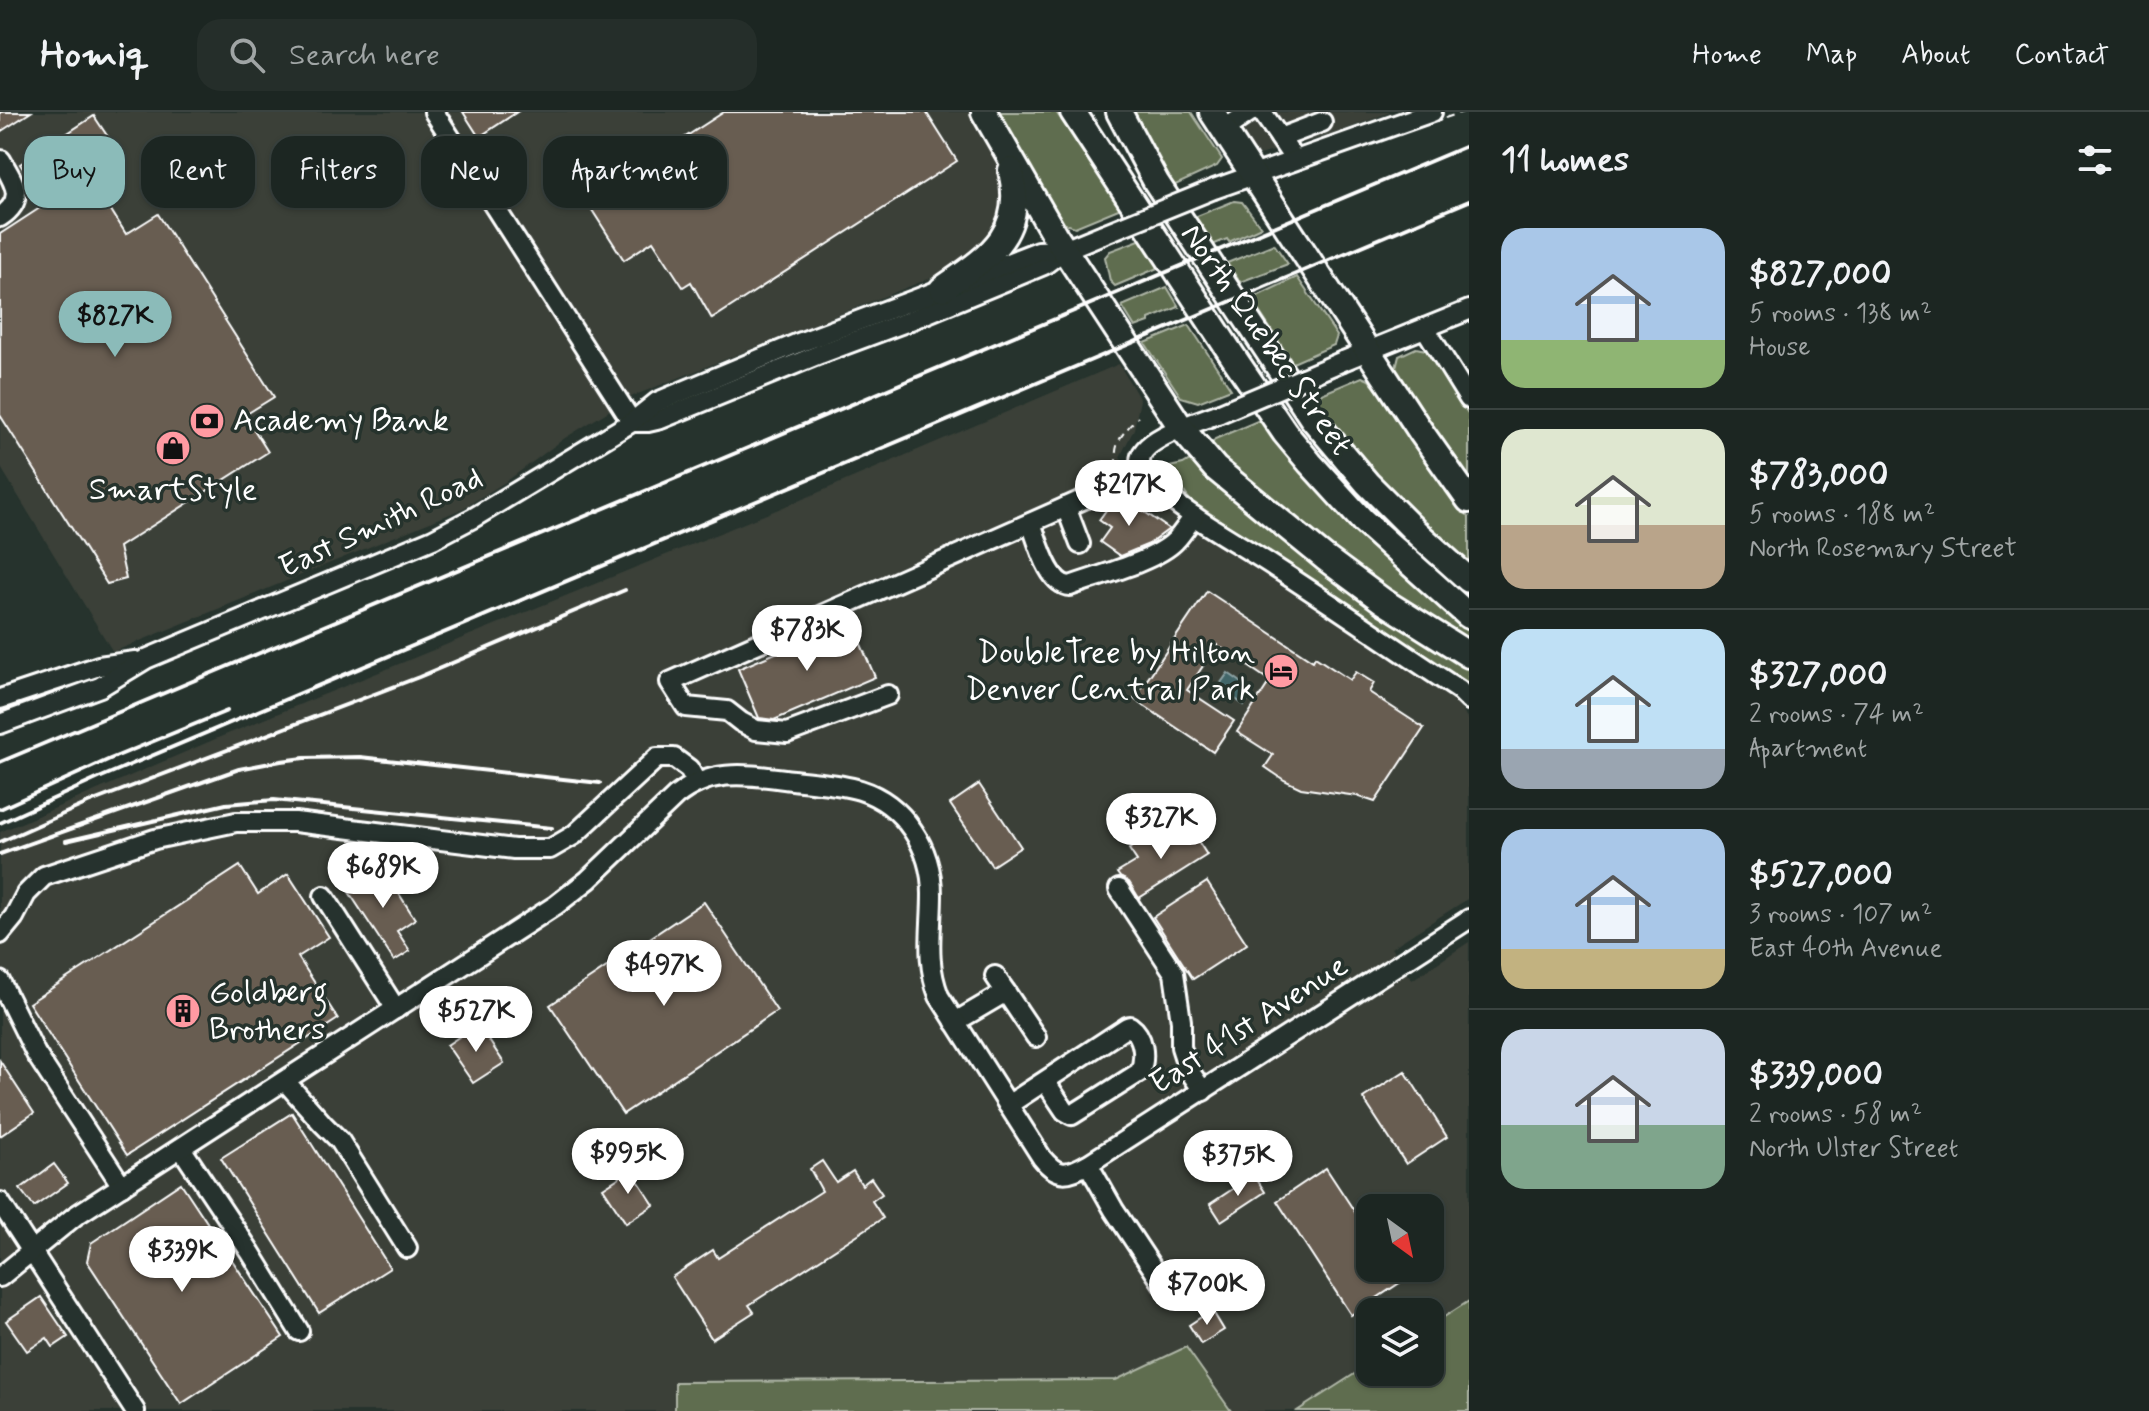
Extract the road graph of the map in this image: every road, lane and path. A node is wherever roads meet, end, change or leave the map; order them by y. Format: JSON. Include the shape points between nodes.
{"nodes":[{"id":1,"x":434,"y":112,"type":"edge"},
{"id":2,"x":984,"y":112,"type":"edge"},
{"id":3,"x":1073,"y":112,"type":"edge"},
{"id":4,"x":1119,"y":112,"type":"edge"},
{"id":5,"x":1250,"y":112,"type":"edge"},
{"id":6,"x":1262,"y":112,"type":"edge"},
{"id":7,"x":1429,"y":112,"type":"edge"},
{"id":8,"x":1218,"y":121,"type":"edge"},
{"id":9,"x":1322,"y":122,"type":"dead end"},
{"id":10,"x":1280,"y":138,"type":"junction"},
{"id":11,"x":1007,"y":152,"type":"junction"},
{"id":12,"x":1294,"y":159,"type":"junction"},
{"id":13,"x":1,"y":160,"type":"edge"},
{"id":14,"x":1252,"y":174,"type":"junction"},
{"id":15,"x":0,"y":217,"type":"edge"},
{"id":16,"x":1064,"y":250,"type":"junction"},
{"id":17,"x":942,"y":289,"type":"junction"},
{"id":18,"x":1469,"y":310,"type":"edge"},
{"id":19,"x":1425,"y":328,"type":"junction"},
{"id":20,"x":1368,"y":351,"type":"junction"},
{"id":21,"x":1469,"y":399,"type":"edge"},
{"id":22,"x":1138,"y":417,"type":"dead end"},
{"id":23,"x":632,"y":422,"type":"junction"},
{"id":24,"x":1182,"y":429,"type":"junction"},
{"id":25,"x":1143,"y":473,"type":"junction"},
{"id":26,"x":1124,"y":482,"type":"junction"},
{"id":27,"x":1469,"y":500,"type":"edge"},
{"id":28,"x":1066,"y":507,"type":"junction"},
{"id":29,"x":1194,"y":516,"type":"junction"},
{"id":30,"x":1031,"y":523,"type":"junction"},
{"id":31,"x":1080,"y":544,"type":"dead end"},
{"id":32,"x":1469,"y":580,"type":"edge"},
{"id":33,"x":1469,"y":616,"type":"edge"},
{"id":34,"x":1469,"y":655,"type":"edge"},
{"id":35,"x":146,"y":659,"type":"junction"},
{"id":36,"x":888,"y":695,"type":"dead end"},
{"id":37,"x":0,"y":699,"type":"edge"},
{"id":38,"x":1469,"y":700,"type":"edge"},
{"id":39,"x":0,"y":724,"type":"edge"},
{"id":40,"x":697,"y":783,"type":"junction"},
{"id":41,"x":1119,"y":889,"type":"dead end"},
{"id":42,"x":324,"y":896,"type":"dead end"},
{"id":43,"x":1469,"y":919,"type":"edge"},
{"id":44,"x":0,"y":934,"type":"edge"},
{"id":45,"x":0,"y":981,"type":"edge"},
{"id":46,"x":396,"y":1009,"type":"junction"},
{"id":47,"x":955,"y":1022,"type":"junction"},
{"id":48,"x":1036,"y":1037,"type":"dead end"},
{"id":49,"x":285,"y":1081,"type":"junction"},
{"id":50,"x":1045,"y":1081,"type":"junction"},
{"id":51,"x":1203,"y":1091,"type":"junction"},
{"id":52,"x":1008,"y":1105,"type":"junction"},
{"id":53,"x":181,"y":1148,"type":"junction"},
{"id":54,"x":1088,"y":1164,"type":"junction"},
{"id":55,"x":122,"y":1186,"type":"junction"},
{"id":56,"x":0,"y":1202,"type":"edge"},
{"id":57,"x":407,"y":1248,"type":"dead end"},
{"id":58,"x":31,"y":1250,"type":"junction"},
{"id":59,"x":0,"y":1277,"type":"edge"},
{"id":60,"x":1167,"y":1290,"type":"dead end"},
{"id":61,"x":299,"y":1331,"type":"dead end"},
{"id":62,"x":135,"y":1411,"type":"edge"}],
"edges":[{"from":1,"to":23,"type":"street"},
{"from":2,"to":11,"type":"main road"},
{"from":3,"to":33,"type":"main road","name":"North Quebec Street","via":[[1285,433],[1363,521]]},
{"from":4,"to":32,"type":"main road","name":"North Quebec Street","via":[[1156,182],[1312,418],[1367,483]]},
{"from":5,"to":8,"type":"street"},
{"from":6,"to":10,"type":"street"},
{"from":7,"to":12,"type":"street","name":"East Smith Road"},
{"from":8,"to":14,"type":"main road"},
{"from":9,"to":10,"type":"street"},
{"from":10,"to":12,"type":"street"},
{"from":11,"to":16,"type":"main road"},
{"from":11,"to":17,"type":"main road","via":[[1014,200],[1010,224],[989,254]]},
{"from":12,"to":14,"type":"street","name":"East Smith Road"},
{"from":13,"to":15,"type":"street","via":[[16,195]]},
{"from":14,"to":16,"type":"street","name":"East Smith Road","bridge":true},
{"from":14,"to":20,"type":"main road"},
{"from":16,"to":17,"type":"street","name":"East Smith Road","via":[[1038,251]]},
{"from":16,"to":23,"type":"street","name":"East Smith Road","via":[[1044,265],[906,322],[661,419]]},
{"from":16,"to":24,"type":"main road"},
{"from":17,"to":23,"type":"street","name":"East Smith Road","via":[[657,402]]},
{"from":18,"to":19,"type":"street"},
{"from":19,"to":20,"type":"street"},
{"from":19,"to":21,"type":"street"},
{"from":20,"to":24,"type":"street","bridge":true},
{"from":20,"to":27,"type":"main road"},
{"from":22,"to":26,"type":"path","via":[[1115,448]]},
{"from":23,"to":35,"type":"street","name":"East Smith Road","via":[[440,536]]},
{"from":24,"to":25,"type":"street","via":[[1144,450]]},
{"from":24,"to":34,"type":"main road","via":[[1215,468],[1325,558]]},
{"from":25,"to":26,"type":"street"},
{"from":25,"to":29,"type":"street"},
{"from":26,"to":28,"type":"street"},
{"from":28,"to":30,"type":"street"},
{"from":28,"to":31,"type":"street"},
{"from":29,"to":30,"type":"street","via":[[1167,548],[1070,586],[1060,585],[1051,575]]},
{"from":29,"to":38,"type":"street"},
{"from":30,"to":36,"type":"street","via":[[670,682],[686,707],[727,711],[756,730],[787,733]]},
{"from":35,"to":37,"type":"street","name":"East Smith Road","via":[[99,666]]},
{"from":35,"to":39,"type":"street","name":"East Smith Road","via":[[100,687]]},
{"from":40,"to":44,"type":"street","via":[[674,758],[657,758],[574,835],[550,849],[295,822],[236,822],[196,830],[44,876]]},
{"from":40,"to":46,"type":"street","via":[[660,809],[556,905]]},
{"from":40,"to":47,"type":"street","via":[[744,774],[843,786],[896,811],[926,857],[932,893],[932,971]]},
{"from":41,"to":51,"type":"street","via":[[1174,973],[1181,1047]]},
{"from":42,"to":46,"type":"street"},
{"from":43,"to":51,"type":"street","name":"East 41st Avenue"},
{"from":45,"to":55,"type":"street","via":[[36,1054]]},
{"from":46,"to":49,"type":"street"},
{"from":47,"to":48,"type":"street","via":[[1000,984]]},
{"from":47,"to":52,"type":"street"},
{"from":49,"to":53,"type":"street"},
{"from":49,"to":57,"type":"street","via":[[340,1141]]},
{"from":50,"to":50,"type":"street","via":[[1127,1027],[1139,1034],[1140,1072],[1072,1115]]},
{"from":50,"to":52,"type":"street"},
{"from":51,"to":54,"type":"street","name":"East 41st Avenue"},
{"from":52,"to":54,"type":"street","name":"East 41st Avenue","via":[[1046,1163],[1060,1173]]},
{"from":53,"to":55,"type":"street"},
{"from":53,"to":61,"type":"street"},
{"from":54,"to":60,"type":"street"},
{"from":55,"to":58,"type":"street"},
{"from":56,"to":58,"type":"street"},
{"from":58,"to":59,"type":"street"},
{"from":58,"to":62,"type":"street"}]}
